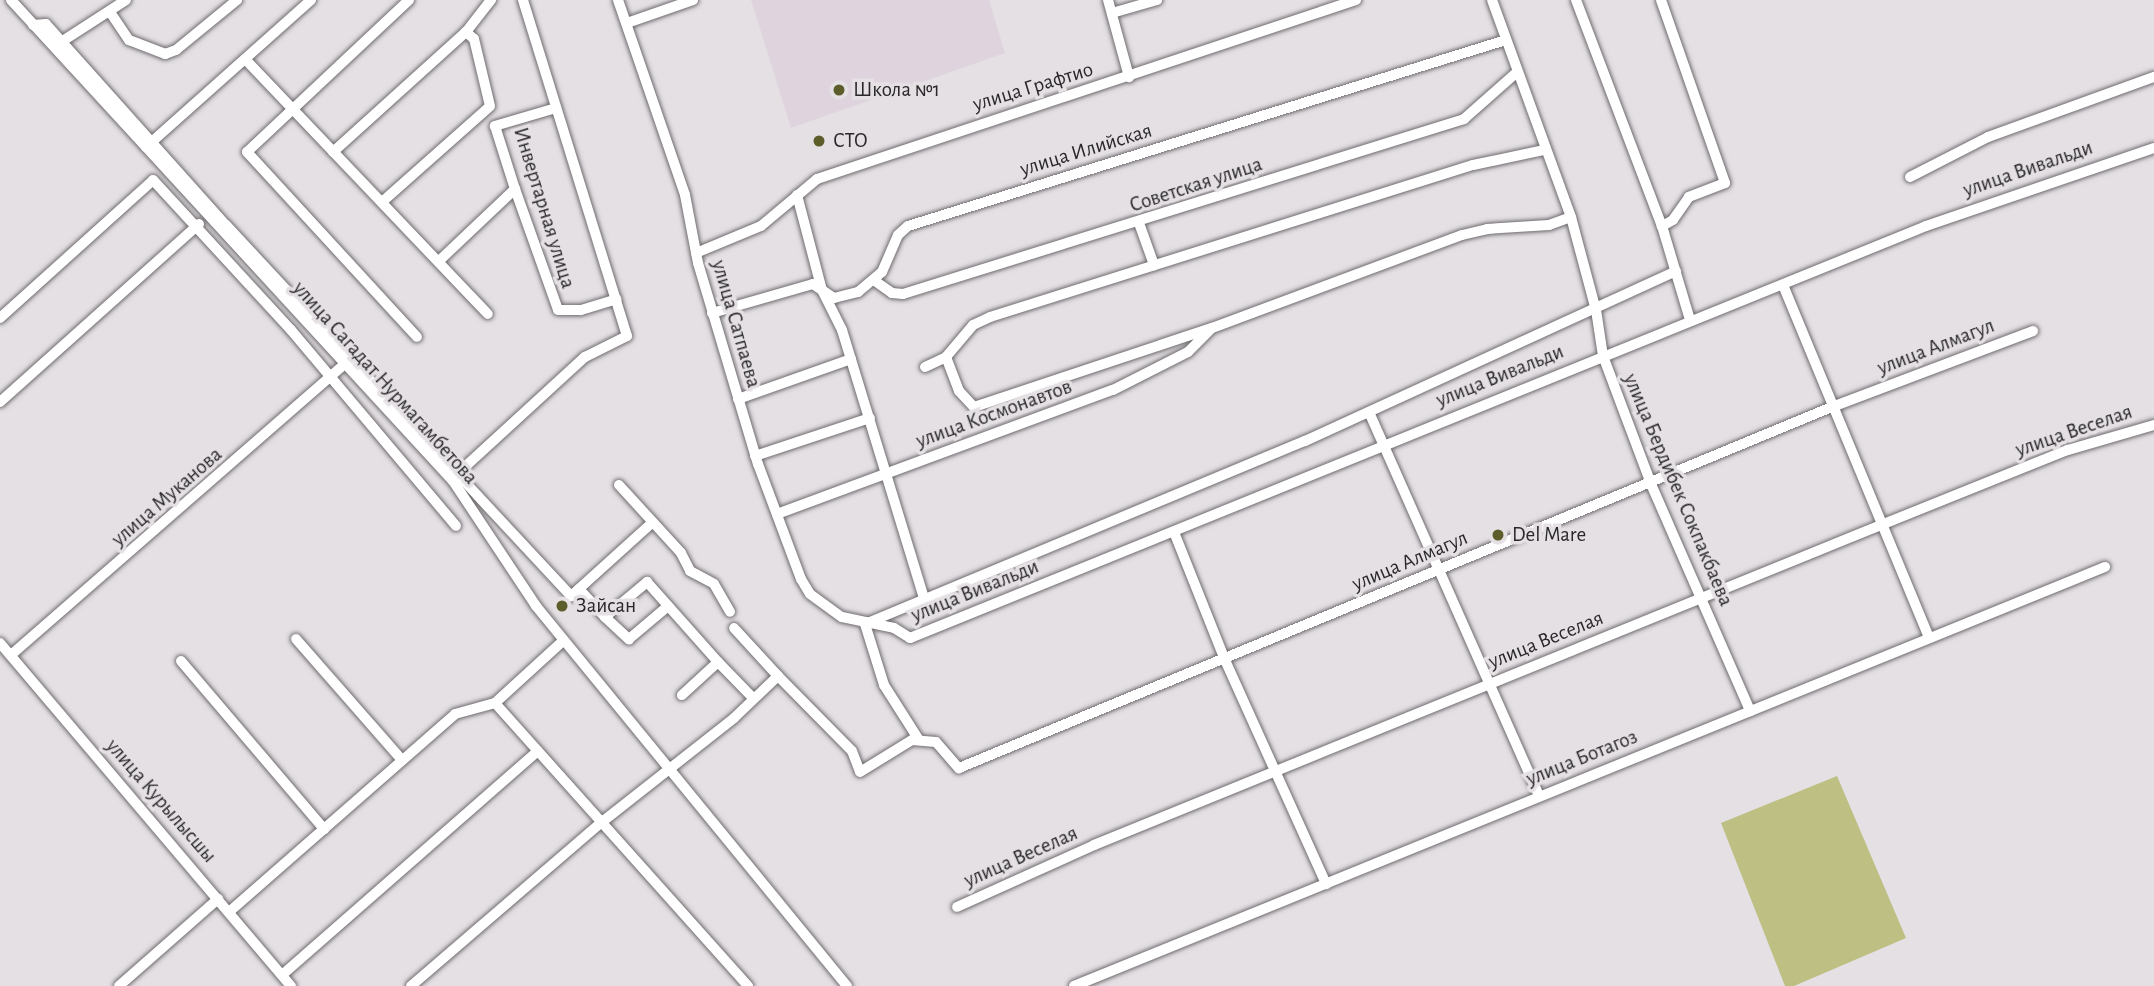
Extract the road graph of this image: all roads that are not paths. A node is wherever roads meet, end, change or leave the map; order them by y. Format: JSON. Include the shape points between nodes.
{"nodes":[{"id":1,"x":126,"y":0,"type":"edge"},
{"id":2,"x":237,"y":0,"type":"edge"},
{"id":3,"x":310,"y":0,"type":"edge"},
{"id":4,"x":409,"y":0,"type":"edge"},
{"id":5,"x":491,"y":0,"type":"edge"},
{"id":6,"x":523,"y":0,"type":"edge"},
{"id":7,"x":618,"y":0,"type":"edge"},
{"id":8,"x":693,"y":0,"type":"edge"},
{"id":9,"x":1108,"y":0,"type":"edge"},
{"id":10,"x":1157,"y":0,"type":"edge"},
{"id":11,"x":1356,"y":0,"type":"edge"},
{"id":12,"x":1492,"y":0,"type":"edge"},
{"id":13,"x":1576,"y":0,"type":"edge"},
{"id":14,"x":1661,"y":0,"type":"edge"},
{"id":15,"x":15,"y":3,"type":"edge"},
{"id":16,"x":110,"y":12,"type":"junction"},
{"id":17,"x":1112,"y":13,"type":"junction"},
{"id":18,"x":627,"y":23,"type":"junction"},
{"id":19,"x":466,"y":32,"type":"junction"},
{"id":20,"x":1506,"y":40,"type":"junction"},
{"id":21,"x":57,"y":45,"type":"junction"},
{"id":22,"x":244,"y":60,"type":"junction"},
{"id":23,"x":1516,"y":73,"type":"junction"},
{"id":24,"x":1129,"y":77,"type":"junction"},
{"id":25,"x":2154,"y":77,"type":"edge"},
{"id":26,"x":292,"y":108,"type":"junction"},
{"id":27,"x":556,"y":108,"type":"junction"},
{"id":28,"x":147,"y":146,"type":"junction"},
{"id":29,"x":2154,"y":148,"type":"edge"},
{"id":30,"x":1544,"y":150,"type":"junction"},
{"id":31,"x":333,"y":152,"type":"junction"},
{"id":32,"x":1910,"y":177,"type":"dead end"},
{"id":33,"x":515,"y":189,"type":"junction"},
{"id":34,"x":797,"y":195,"type":"junction"},
{"id":35,"x":382,"y":202,"type":"junction"},
{"id":36,"x":1571,"y":217,"type":"junction"},
{"id":37,"x":207,"y":218,"type":"junction"},
{"id":38,"x":1139,"y":223,"type":"junction"},
{"id":39,"x":1662,"y":226,"type":"junction"},
{"id":40,"x":194,"y":227,"type":"junction"},
{"id":41,"x":696,"y":253,"type":"junction"},
{"id":42,"x":439,"y":261,"type":"junction"},
{"id":43,"x":1154,"y":265,"type":"junction"},
{"id":44,"x":1676,"y":271,"type":"junction"},
{"id":45,"x":875,"y":281,"type":"junction"},
{"id":46,"x":1783,"y":285,"type":"junction"},
{"id":47,"x":822,"y":290,"type":"junction"},
{"id":48,"x":616,"y":299,"type":"junction"},
{"id":49,"x":1596,"y":310,"type":"junction"},
{"id":50,"x":712,"y":313,"type":"junction"},
{"id":51,"x":488,"y":314,"type":"dead end"},
{"id":52,"x":0,"y":317,"type":"edge"},
{"id":53,"x":1690,"y":320,"type":"junction"},
{"id":54,"x":1212,"y":328,"type":"junction"},
{"id":55,"x":2033,"y":331,"type":"dead end"},
{"id":56,"x":417,"y":337,"type":"dead end"},
{"id":57,"x":1602,"y":356,"type":"junction"},
{"id":58,"x":946,"y":357,"type":"junction"},
{"id":59,"x":851,"y":359,"type":"junction"},
{"id":60,"x":344,"y":364,"type":"junction"},
{"id":61,"x":925,"y":367,"type":"dead end"},
{"id":62,"x":331,"y":376,"type":"junction"},
{"id":63,"x":738,"y":399,"type":"junction"},
{"id":64,"x":0,"y":402,"type":"edge"},
{"id":65,"x":1832,"y":407,"type":"junction"},
{"id":66,"x":1369,"y":412,"type":"junction"},
{"id":67,"x":870,"y":418,"type":"junction"},
{"id":68,"x":2154,"y":425,"type":"edge"},
{"id":69,"x":1380,"y":444,"type":"junction"},
{"id":70,"x":755,"y":456,"type":"junction"},
{"id":71,"x":887,"y":474,"type":"junction"},
{"id":72,"x":455,"y":476,"type":"junction"},
{"id":73,"x":1651,"y":484,"type":"junction"},
{"id":74,"x":619,"y":485,"type":"dead end"},
{"id":75,"x":777,"y":514,"type":"junction"},
{"id":76,"x":653,"y":522,"type":"junction"},
{"id":77,"x":1881,"y":525,"type":"junction"},
{"id":78,"x":456,"y":526,"type":"dead end"},
{"id":79,"x":1174,"y":531,"type":"junction"},
{"id":80,"x":2105,"y":566,"type":"dead end"},
{"id":81,"x":1437,"y":570,"type":"junction"},
{"id":82,"x":579,"y":589,"type":"junction"},
{"id":83,"x":924,"y":598,"type":"junction"},
{"id":84,"x":1702,"y":598,"type":"junction"},
{"id":85,"x":668,"y":606,"type":"junction"},
{"id":86,"x":730,"y":612,"type":"dead end"},
{"id":87,"x":605,"y":617,"type":"junction"},
{"id":88,"x":865,"y":624,"type":"junction"},
{"id":89,"x":734,"y":628,"type":"dead end"},
{"id":90,"x":1929,"y":638,"type":"junction"},
{"id":91,"x":296,"y":639,"type":"dead end"},
{"id":92,"x":564,"y":640,"type":"junction"},
{"id":93,"x":0,"y":643,"type":"edge"},
{"id":94,"x":10,"y":655,"type":"junction"},
{"id":95,"x":1225,"y":660,"type":"junction"},
{"id":96,"x":181,"y":661,"type":"dead end"},
{"id":97,"x":718,"y":662,"type":"junction"},
{"id":98,"x":778,"y":676,"type":"junction"},
{"id":99,"x":1488,"y":684,"type":"junction"},
{"id":100,"x":682,"y":695,"type":"dead end"},
{"id":101,"x":752,"y":697,"type":"junction"},
{"id":102,"x":495,"y":703,"type":"junction"},
{"id":103,"x":1750,"y":711,"type":"junction"},
{"id":104,"x":919,"y":740,"type":"junction"},
{"id":105,"x":538,"y":751,"type":"junction"},
{"id":106,"x":402,"y":760,"type":"junction"},
{"id":107,"x":669,"y":768,"type":"junction"},
{"id":108,"x":1276,"y":773,"type":"junction"},
{"id":109,"x":1539,"y":796,"type":"junction"},
{"id":110,"x":603,"y":822,"type":"junction"},
{"id":111,"x":324,"y":829,"type":"junction"},
{"id":112,"x":1326,"y":884,"type":"junction"},
{"id":113,"x":218,"y":899,"type":"junction"},
{"id":114,"x":957,"y":907,"type":"dead end"},
{"id":115,"x":229,"y":912,"type":"junction"},
{"id":116,"x":282,"y":975,"type":"junction"},
{"id":117,"x":118,"y":986,"type":"edge"},
{"id":118,"x":291,"y":986,"type":"edge"},
{"id":119,"x":411,"y":986,"type":"edge"},
{"id":120,"x":748,"y":986,"type":"edge"},
{"id":121,"x":847,"y":986,"type":"edge"},
{"id":122,"x":1074,"y":986,"type":"edge"}],
"edges":[{"from":1,"to":16,"type":"street"},
{"from":2,"to":16,"type":"street","via":[[165,54],[129,40]]},
{"from":3,"to":22,"type":"street"},
{"from":4,"to":26,"type":"street"},
{"from":5,"to":19,"type":"street"},
{"from":6,"to":27,"type":"street","name":"Инвертарная улица"},
{"from":7,"to":18,"type":"street","name":"улица Сатпаева"},
{"from":8,"to":18,"type":"street"},
{"from":9,"to":17,"type":"street"},
{"from":10,"to":17,"type":"street"},
{"from":11,"to":24,"type":"street","name":"улица Графтио"},
{"from":12,"to":20,"type":"street","name":"улица Бердибек Сокпакбаева"},
{"from":13,"to":39,"type":"street"},
{"from":14,"to":39,"type":"street","via":[[1726,183],[1689,197],[1673,220]]},
{"from":15,"to":21,"type":"street","name":"улица Сагадат Нурмагамбетова"},
{"from":16,"to":21,"type":"street"},
{"from":17,"to":24,"type":"street"},
{"from":18,"to":41,"type":"street","name":"улица Сатпаева","via":[[685,195]]},
{"from":19,"to":31,"type":"street"},
{"from":19,"to":35,"type":"street","via":[[474,39],[490,106]]},
{"from":20,"to":23,"type":"street","name":"улица Бердибек Сокпакбаева"},
{"from":20,"to":45,"type":"street","name":"улица Илийская","via":[[908,226]]},
{"from":21,"to":28,"type":"street","name":"улица Сагадат Нурмагамбетова"},
{"from":22,"to":26,"type":"street"},
{"from":22,"to":28,"type":"street"},
{"from":23,"to":30,"type":"street","name":"улица Бердибек Сокпакбаева"},
{"from":23,"to":38,"type":"street","name":"Советская улица","via":[[1464,119]]},
{"from":24,"to":34,"type":"street","name":"улица Графтио","via":[[886,153],[817,179]]},
{"from":25,"to":32,"type":"street","via":[[1988,137]]},
{"from":26,"to":31,"type":"street"},
{"from":26,"to":56,"type":"street","via":[[247,152]]},
{"from":27,"to":33,"type":"street","name":"Инвертарная улица","via":[[495,126]]},
{"from":27,"to":48,"type":"street","name":"Инвертарная улица"},
{"from":28,"to":37,"type":"street","name":"улица Сагадат Нурмагамбетова"},
{"from":28,"to":72,"type":"street"},
{"from":29,"to":46,"type":"street","name":"улица Вивальди","via":[[1994,199]]},
{"from":30,"to":36,"type":"street","name":"улица Бердибек Сокпакбаева"},
{"from":30,"to":43,"type":"street","via":[[1473,164]]},
{"from":31,"to":35,"type":"street"},
{"from":33,"to":42,"type":"street"},
{"from":33,"to":48,"type":"street","name":"Инвертарная улица","via":[[558,310],[581,310]]},
{"from":34,"to":41,"type":"street","name":"улица Графтио","via":[[761,226]]},
{"from":34,"to":47,"type":"street"},
{"from":35,"to":42,"type":"street"},
{"from":36,"to":49,"type":"street","name":"улица Бердибек Сокпакбаева"},
{"from":36,"to":54,"type":"street","name":"улица Космонавтов","via":[[1549,225],[1462,235]]},
{"from":37,"to":40,"type":"street"},
{"from":37,"to":60,"type":"street","name":"улица Сагадат Нурмагамбетова"},
{"from":38,"to":43,"type":"street"},
{"from":38,"to":45,"type":"street","name":"Советская улица","via":[[903,294],[892,293]]},
{"from":39,"to":44,"type":"street"},
{"from":40,"to":52,"type":"street","via":[[153,180]]},
{"from":40,"to":62,"type":"street"},
{"from":40,"to":64,"type":"street"},
{"from":41,"to":50,"type":"street","name":"улица Сатпаева"},
{"from":42,"to":51,"type":"street"},
{"from":43,"to":58,"type":"street","via":[[990,317],[972,325]]},
{"from":44,"to":49,"type":"street"},
{"from":44,"to":53,"type":"street"},
{"from":45,"to":47,"type":"street","via":[[841,298]]},
{"from":46,"to":53,"type":"street","name":"улица Вивальди"},
{"from":46,"to":65,"type":"street"},
{"from":47,"to":50,"type":"street","via":[[813,284]]},
{"from":47,"to":59,"type":"street"},
{"from":48,"to":72,"type":"street","via":[[627,336],[585,357]]},
{"from":49,"to":57,"type":"street","name":"улица Бердибек Сокпакбаева"},
{"from":49,"to":66,"type":"street","via":[[1400,394]]},
{"from":50,"to":63,"type":"street","name":"улица Сатпаева"},
{"from":53,"to":57,"type":"street","name":"улица Вивальди"},
{"from":54,"to":58,"type":"street","name":"улица Космонавтов","via":[[974,407],[959,391]]},
{"from":54,"to":71,"type":"street","name":"улица Космонавтов","via":[[1188,352],[1113,390]]},
{"from":55,"to":65,"type":"street","name":"улица Алмагул"},
{"from":57,"to":69,"type":"street","name":"улица Вивальди"},
{"from":57,"to":73,"type":"street","name":"улица Бердибек Сокпакбаева"},
{"from":58,"to":61,"type":"street"},
{"from":59,"to":63,"type":"street"},
{"from":59,"to":67,"type":"street"},
{"from":60,"to":62,"type":"street","name":"улица Муканова"},
{"from":60,"to":72,"type":"street","name":"улица Сагадат Нурмагамбетова"},
{"from":62,"to":78,"type":"street"},
{"from":62,"to":94,"type":"street","name":"улица Муканова"},
{"from":63,"to":70,"type":"street","name":"улица Сатпаева"},
{"from":65,"to":73,"type":"street","name":"улица Алмагул"},
{"from":65,"to":77,"type":"street"},
{"from":66,"to":69,"type":"street"},
{"from":66,"to":83,"type":"street"},
{"from":67,"to":70,"type":"street"},
{"from":67,"to":71,"type":"street"},
{"from":68,"to":77,"type":"street","name":"улица Веселая","via":[[2068,450]]},
{"from":69,"to":79,"type":"street","name":"улица Вивальди"},
{"from":69,"to":81,"type":"street"},
{"from":70,"to":75,"type":"street","name":"улица Сатпаева"},
{"from":71,"to":75,"type":"street","name":"улица Космонавтов"},
{"from":71,"to":83,"type":"street"},
{"from":72,"to":82,"type":"street","via":[[571,596]]},
{"from":72,"to":92,"type":"street","name":"улица Сагадат Нурмагамбетова"},
{"from":73,"to":81,"type":"street","name":"улица Алмагул"},
{"from":73,"to":84,"type":"street","name":"улица Бердибек Сокпакбаева"},
{"from":74,"to":76,"type":"street"},
{"from":75,"to":88,"type":"street","name":"улица Сатпаева","via":[[810,594],[842,617]]},
{"from":76,"to":82,"type":"street"},
{"from":76,"to":86,"type":"street","via":[[681,553],[690,571],[713,584]]},
{"from":77,"to":84,"type":"street","name":"улица Веселая"},
{"from":77,"to":90,"type":"street"},
{"from":79,"to":88,"type":"street","name":"улица Вивальди","via":[[910,638],[894,628]]},
{"from":79,"to":95,"type":"street"},
{"from":80,"to":90,"type":"street","name":"улица Ботагоз"},
{"from":81,"to":95,"type":"street","name":"улица Алмагул"},
{"from":81,"to":99,"type":"street"},
{"from":82,"to":87,"type":"street"},
{"from":83,"to":88,"type":"street"},
{"from":84,"to":99,"type":"street","name":"улица Веселая"},
{"from":84,"to":103,"type":"street","name":"улица Бердибек Сокпакбаева"},
{"from":85,"to":87,"type":"street","via":[[629,639]]},
{"from":85,"to":87,"type":"street","via":[[644,582]]},
{"from":85,"to":97,"type":"street"},
{"from":88,"to":104,"type":"street","via":[[884,685]]},
{"from":89,"to":98,"type":"street"},
{"from":90,"to":103,"type":"street","name":"улица Ботагоз"},
{"from":91,"to":106,"type":"street"},
{"from":92,"to":102,"type":"street"},
{"from":92,"to":107,"type":"street","name":"улица Сагадат Нурмагамбетова"},
{"from":93,"to":94,"type":"street","name":"улица Курылысшы"},
{"from":94,"to":113,"type":"street","name":"улица Курылысшы"},
{"from":95,"to":104,"type":"street","name":"улица Алмагул","via":[[959,768],[936,742]]},
{"from":95,"to":108,"type":"street"},
{"from":96,"to":111,"type":"street"},
{"from":97,"to":100,"type":"street"},
{"from":97,"to":101,"type":"street"},
{"from":98,"to":101,"type":"street"},
{"from":98,"to":104,"type":"street","via":[[852,751],[860,772],[887,753]]},
{"from":99,"to":108,"type":"street","name":"улица Веселая"},
{"from":99,"to":109,"type":"street"},
{"from":101,"to":107,"type":"street","via":[[734,718]]},
{"from":102,"to":105,"type":"street"},
{"from":102,"to":106,"type":"street","via":[[455,714]]},
{"from":103,"to":109,"type":"street","name":"улица Ботагоз"},
{"from":105,"to":110,"type":"street"},
{"from":105,"to":116,"type":"street"},
{"from":106,"to":111,"type":"street"},
{"from":107,"to":110,"type":"street"},
{"from":107,"to":121,"type":"street","name":"улица Сагадат Нурмагамбетова","via":[[754,866]]},
{"from":108,"to":112,"type":"street"},
{"from":108,"to":114,"type":"street","name":"улица Веселая","via":[[1094,845]]},
{"from":109,"to":112,"type":"street","name":"улица Ботагоз"},
{"from":110,"to":119,"type":"street"},
{"from":110,"to":120,"type":"street"},
{"from":111,"to":115,"type":"street"},
{"from":112,"to":122,"type":"street","name":"улица Ботагоз"},
{"from":113,"to":115,"type":"street","name":"улица Курылысшы"},
{"from":113,"to":117,"type":"street"},
{"from":115,"to":116,"type":"street","name":"улица Курылысшы"},
{"from":116,"to":118,"type":"street","name":"улица Курылысшы"}]}
